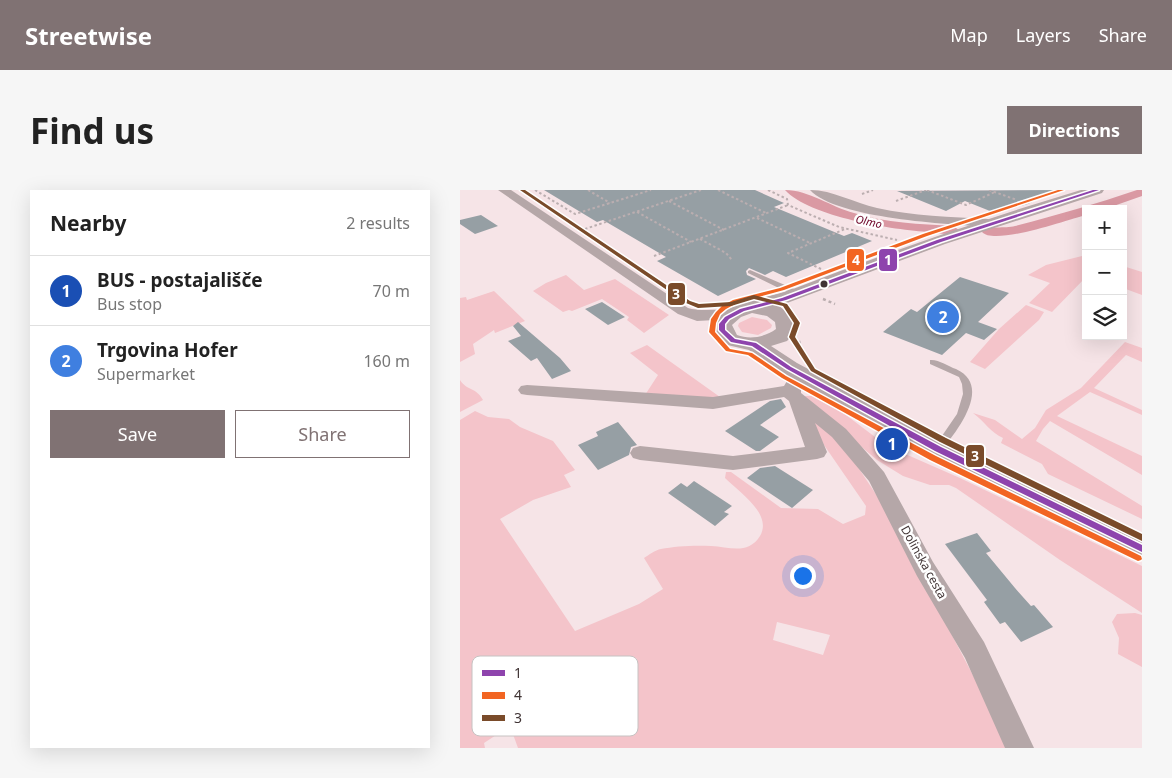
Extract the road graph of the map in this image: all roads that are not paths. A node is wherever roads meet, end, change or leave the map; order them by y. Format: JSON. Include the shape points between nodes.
{"nodes":[{"id":1,"x":504,"y":190,"type":"edge"},
{"id":2,"x":816,"y":190,"type":"edge"},
{"id":3,"x":1097,"y":190,"type":"edge"},
{"id":4,"x":988,"y":223,"type":"junction"},
{"id":5,"x":750,"y":272,"type":"dead end"},
{"id":6,"x":794,"y":294,"type":"junction"},
{"id":7,"x":753,"y":308,"type":"junction"},
{"id":8,"x":780,"y":314,"type":"junction"},
{"id":9,"x":727,"y":322,"type":"junction"},
{"id":10,"x":781,"y":336,"type":"junction"},
{"id":11,"x":754,"y":344,"type":"junction"},
{"id":12,"x":933,"y":362,"type":"dead end"},
{"id":13,"x":798,"y":389,"type":"junction"},
{"id":14,"x":527,"y":390,"type":"dead end"},
{"id":15,"x":938,"y":450,"type":"junction"},
{"id":16,"x":640,"y":453,"type":"dead end"},
{"id":17,"x":1142,"y":550,"type":"edge"},
{"id":18,"x":1020,"y":748,"type":"edge"}],
"edges":[{"from":1,"to":9,"type":"street","via":[[670,304],[697,316]]},
{"from":2,"to":4,"type":"street","via":[[851,206],[878,213]]},
{"from":3,"to":4,"type":"street"},
{"from":4,"to":6,"type":"street"},
{"from":5,"to":6,"type":"lane"},
{"from":6,"to":7,"type":"street"},
{"from":6,"to":8,"type":"street"},
{"from":7,"to":8,"type":"street"},
{"from":7,"to":9,"type":"street"},
{"from":8,"to":10,"type":"street","via":[[787,325]]},
{"from":9,"to":11,"type":"street","via":[[733,341]]},
{"from":10,"to":11,"type":"street"},
{"from":10,"to":13,"type":"street","via":[[792,359]]},
{"from":11,"to":13,"type":"street"},
{"from":12,"to":15,"type":"lane","via":[[962,375],[967,386],[964,408],[956,427]]},
{"from":13,"to":14,"type":"street","via":[[713,403]]},
{"from":13,"to":15,"type":"street"},
{"from":13,"to":16,"type":"street","via":[[817,452],[733,463]]},
{"from":13,"to":18,"type":"street","name":"Dolinska cesta","via":[[877,477],[925,569],[975,650]]},
{"from":15,"to":17,"type":"street"}]}
